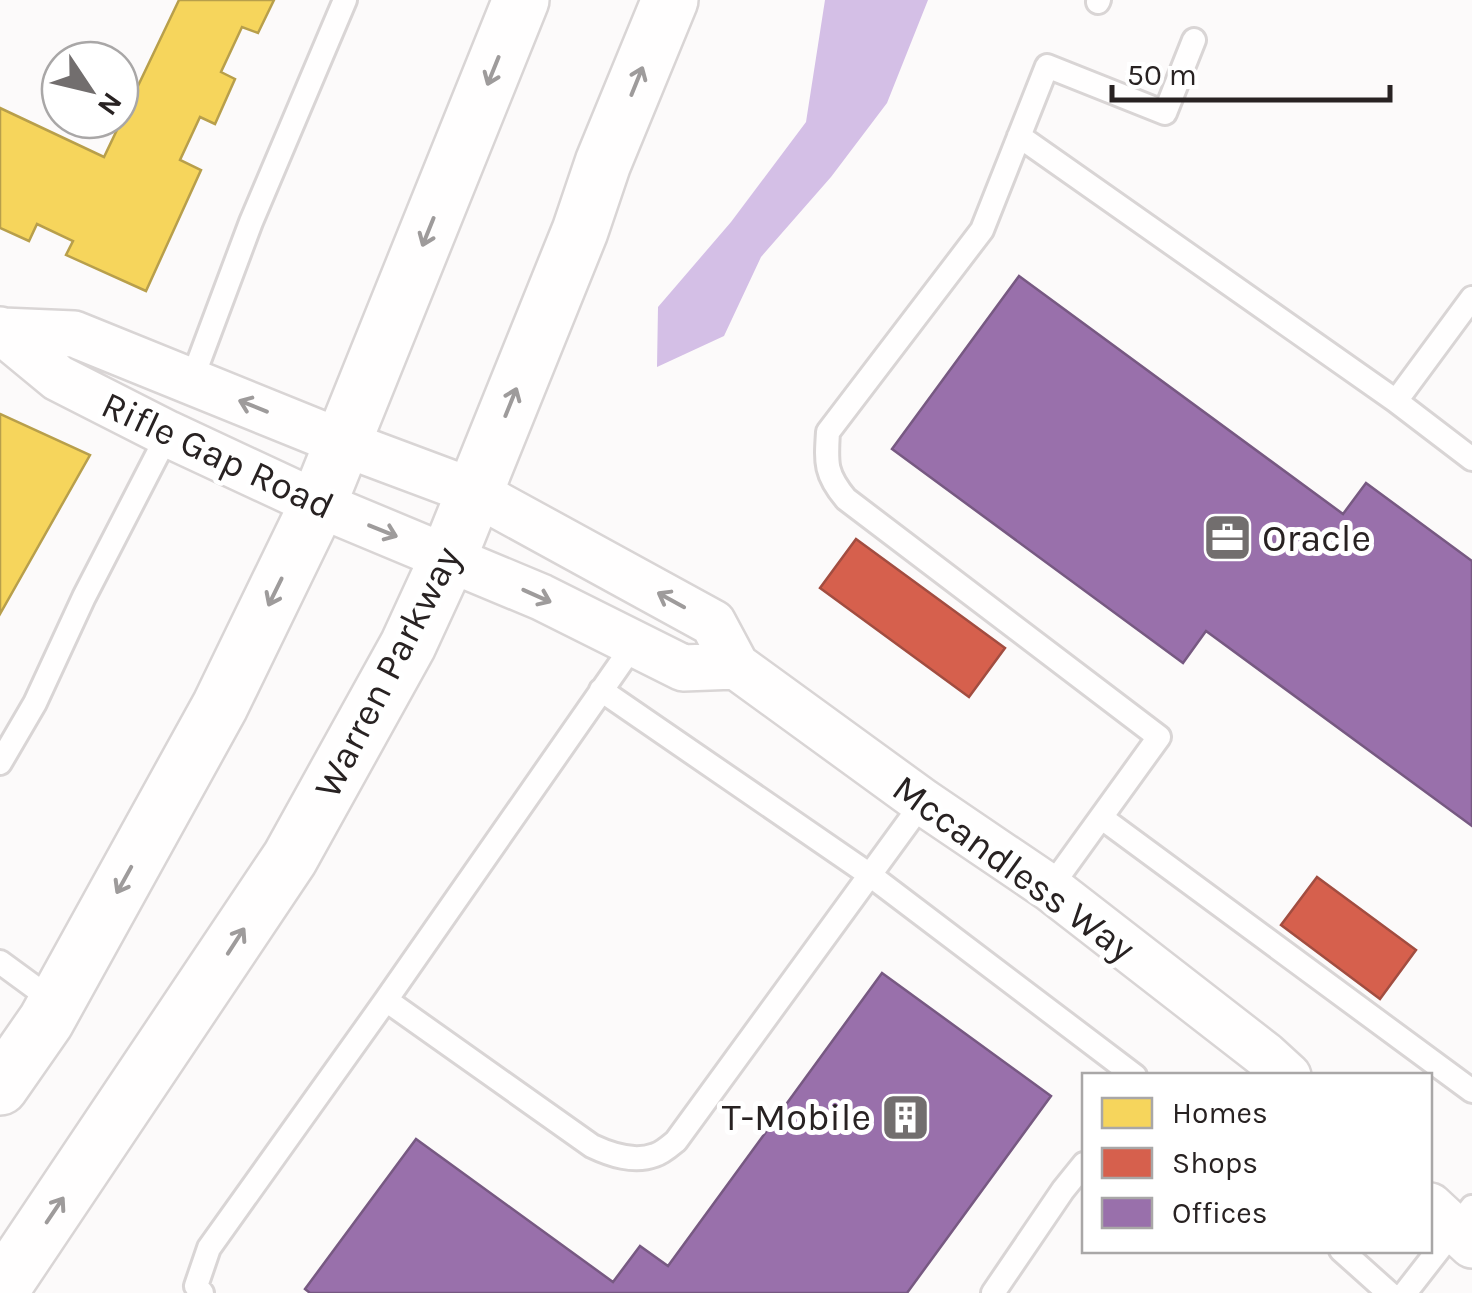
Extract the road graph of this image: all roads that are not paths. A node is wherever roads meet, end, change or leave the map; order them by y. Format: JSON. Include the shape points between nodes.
{"nodes":[{"id":1,"x":345,"y":0,"type":"edge"},
{"id":2,"x":522,"y":0,"type":"edge"},
{"id":3,"x":670,"y":0,"type":"edge"},
{"id":4,"x":1194,"y":40,"type":"dead end"},
{"id":5,"x":1019,"y":136,"type":"junction"},
{"id":6,"x":1467,"y":314,"type":"edge"},
{"id":7,"x":1,"y":331,"type":"edge"},
{"id":8,"x":191,"y":382,"type":"junction"},
{"id":9,"x":1396,"y":401,"type":"junction"},
{"id":10,"x":168,"y":434,"type":"junction"},
{"id":11,"x":343,"y":443,"type":"junction"},
{"id":12,"x":1472,"y":459,"type":"edge"},
{"id":13,"x":474,"y":492,"type":"junction"},
{"id":14,"x":318,"y":504,"type":"junction"},
{"id":15,"x":448,"y":558,"type":"junction"},
{"id":16,"x":634,"y":644,"type":"junction"},
{"id":17,"x":736,"y":666,"type":"junction"},
{"id":18,"x":601,"y":690,"type":"junction"},
{"id":19,"x":0,"y":763,"type":"edge"},
{"id":20,"x":923,"y":802,"type":"junction"},
{"id":21,"x":1102,"y":818,"type":"junction"},
{"id":22,"x":870,"y":875,"type":"junction"},
{"id":23,"x":1050,"y":888,"type":"junction"},
{"id":24,"x":0,"y":962,"type":"edge"},
{"id":25,"x":386,"y":1000,"type":"junction"},
{"id":26,"x":56,"y":1003,"type":"junction"},
{"id":27,"x":1131,"y":1073,"type":"edge"},
{"id":28,"x":1285,"y":1073,"type":"edge"},
{"id":29,"x":0,"y":1087,"type":"edge"},
{"id":30,"x":1472,"y":1091,"type":"edge"},
{"id":31,"x":1082,"y":1167,"type":"edge"},
{"id":32,"x":1457,"y":1221,"type":"edge"},
{"id":33,"x":1344,"y":1253,"type":"edge"},
{"id":34,"x":0,"y":1291,"type":"edge"},
{"id":35,"x":202,"y":1293,"type":"edge"},
{"id":36,"x":993,"y":1293,"type":"edge"},
{"id":37,"x":1389,"y":1293,"type":"edge"},
{"id":38,"x":1404,"y":1293,"type":"edge"}],
"edges":[{"from":1,"to":8,"type":"lane"},
{"from":2,"to":11,"type":"main road","one_way":true},
{"from":13,"to":3,"type":"main road","name":"Warren Parkway","one_way":true},
{"from":4,"to":5,"type":"lane","via":[[1164,113],[1047,66]]},
{"from":5,"to":9,"type":"lane"},
{"from":5,"to":21,"type":"lane","via":[[982,230],[828,432],[826,464],[846,498],[1159,737]]},
{"from":6,"to":9,"type":"lane"},
{"from":7,"to":8,"type":"street","name":"Rifle Gap Road","via":[[74,334]]},
{"from":7,"to":10,"type":"street","name":"Rifle Gap Road","via":[[58,378]]},
{"from":11,"to":8,"type":"street","name":"Rifle Gap Road","one_way":true},
{"from":9,"to":12,"type":"lane"},
{"from":10,"to":14,"type":"street","name":"Rifle Gap Road"},
{"from":10,"to":19,"type":"lane"},
{"from":11,"to":13,"type":"street","name":"Rifle Gap Road"},
{"from":11,"to":14,"type":"main road"},
{"from":13,"to":15,"type":"main road","name":"Warren Parkway"},
{"from":17,"to":13,"type":"street","name":"Mccandless Way","one_way":true,"via":[[713,623]]},
{"from":14,"to":15,"type":"street","name":"Rifle Gap Road","one_way":true},
{"from":14,"to":26,"type":"main road","one_way":true,"via":[[220,706]]},
{"from":15,"to":16,"type":"street","one_way":true},
{"from":34,"to":15,"type":"main road","name":"Warren Parkway","one_way":true,"via":[[290,858],[408,645]]},
{"from":16,"to":17,"type":"street","via":[[683,668]]},
{"from":16,"to":18,"type":"lane"},
{"from":17,"to":20,"type":"street","name":"Mccandless Way"},
{"from":18,"to":22,"type":"lane"},
{"from":18,"to":25,"type":"lane"},
{"from":20,"to":22,"type":"lane"},
{"from":20,"to":23,"type":"street","name":"Mccandless Way"},
{"from":21,"to":23,"type":"lane"},
{"from":21,"to":30,"type":"lane"},
{"from":22,"to":25,"type":"lane","via":[[676,1141],[656,1155],[612,1156],[592,1146]]},
{"from":22,"to":27,"type":"lane"},
{"from":23,"to":28,"type":"street","name":"Mccandless Way"},
{"from":24,"to":26,"type":"lane"},
{"from":25,"to":35,"type":"lane","via":[[209,1248],[196,1286]]},
{"from":26,"to":29,"type":"main road"},
{"from":31,"to":36,"type":"lane"},
{"from":32,"to":38,"type":"lane"},
{"from":33,"to":37,"type":"lane"}]}
